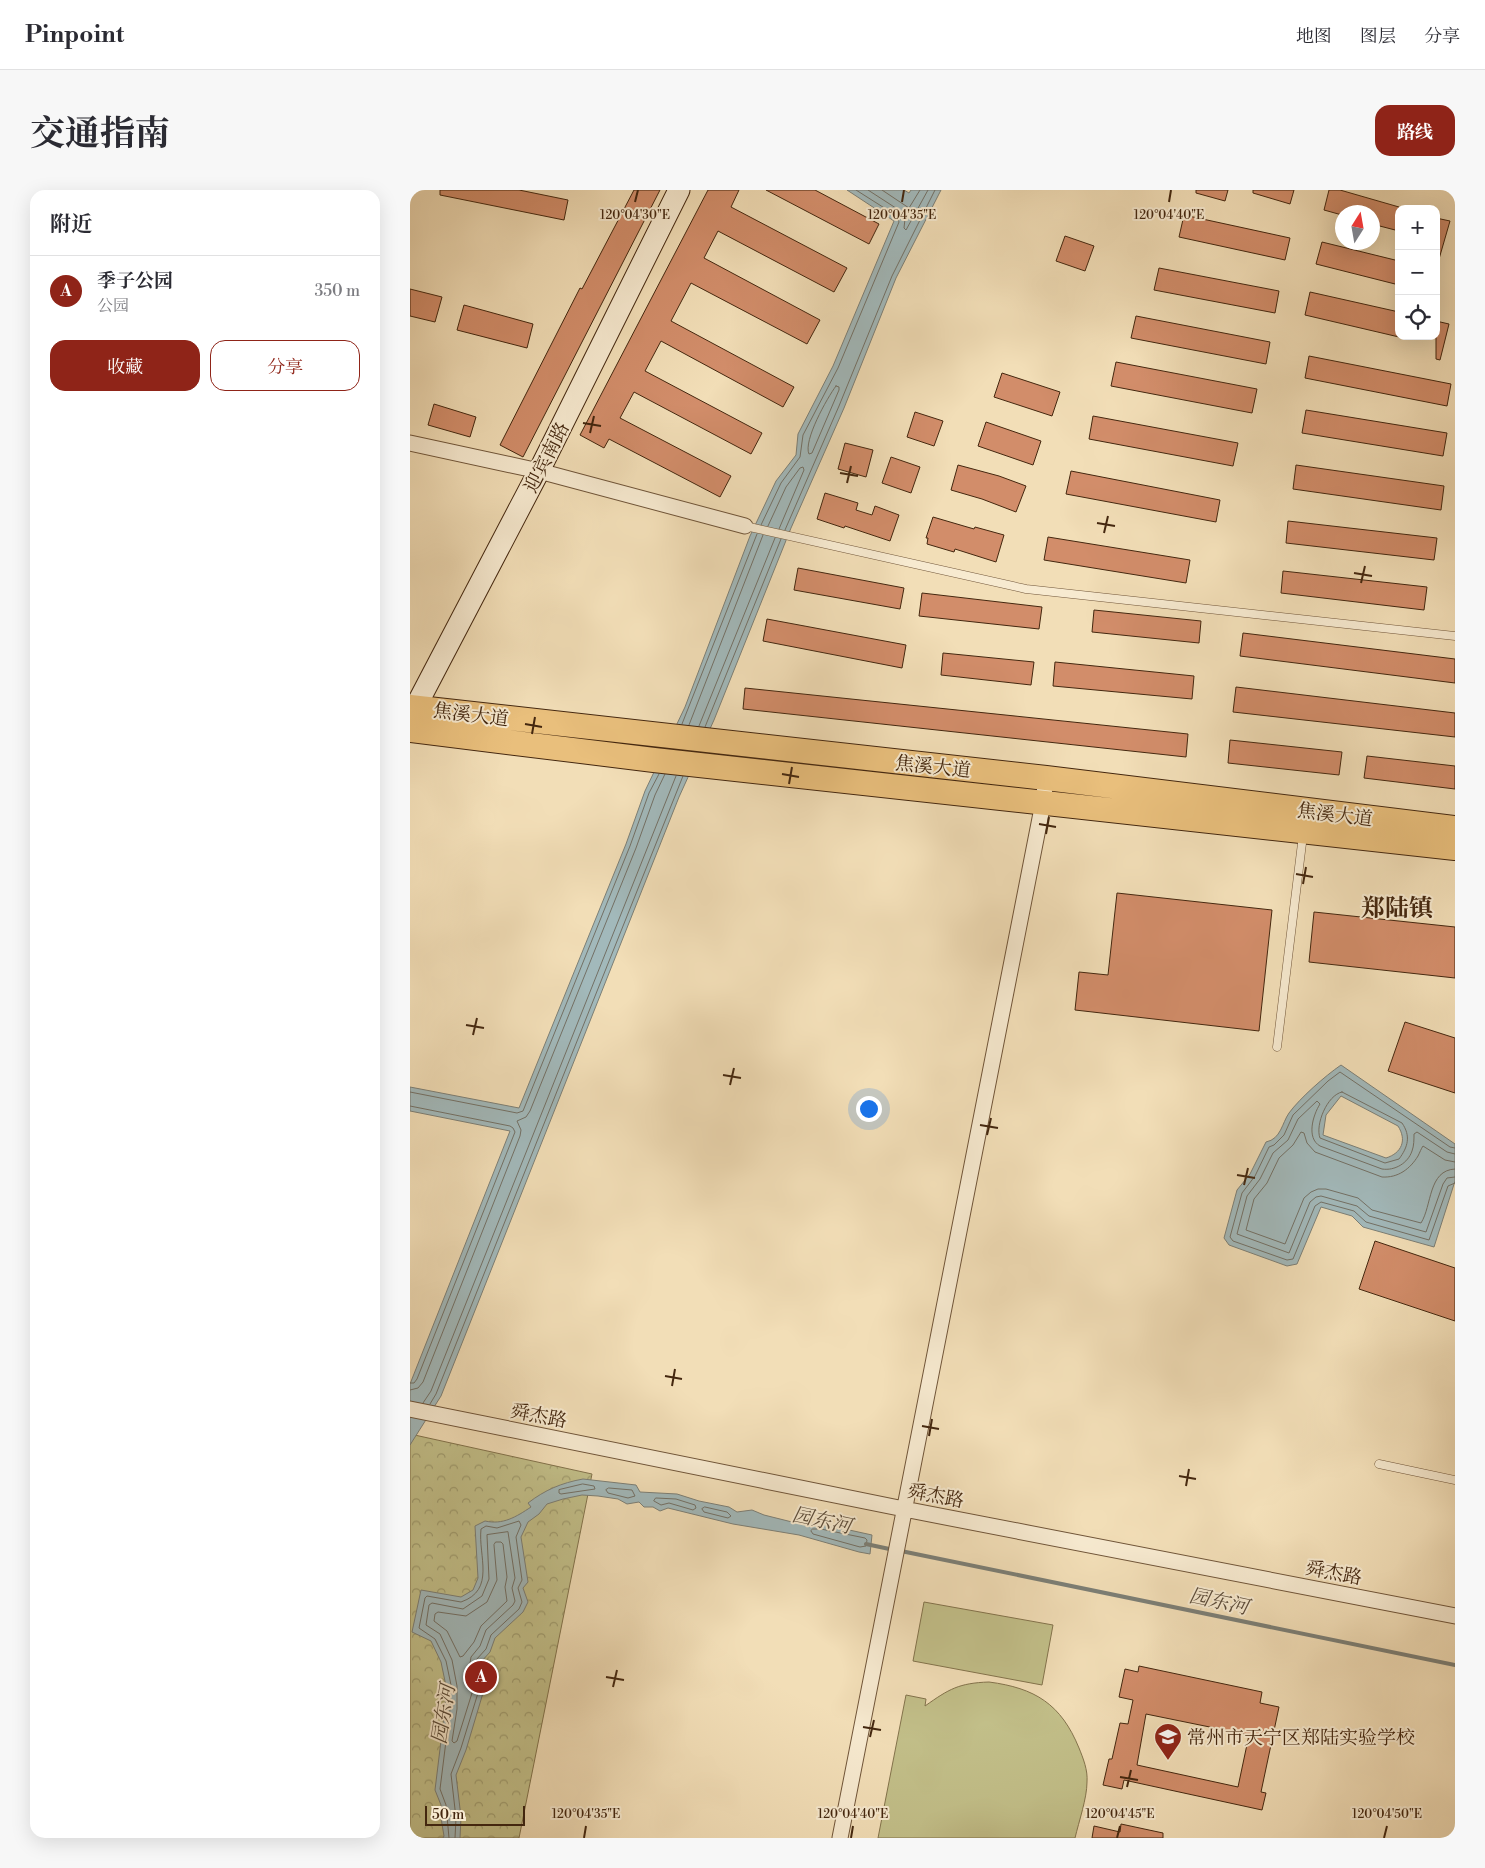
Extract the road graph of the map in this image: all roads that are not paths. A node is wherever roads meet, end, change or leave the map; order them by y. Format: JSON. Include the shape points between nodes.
{"nodes":[{"id":1,"x":679,"y":190,"type":"edge"},
{"id":2,"x":410,"y":443,"type":"edge"},
{"id":3,"x":539,"y":471,"type":"junction"},
{"id":4,"x":746,"y":526,"type":"joint"},
{"id":5,"x":1455,"y":636,"type":"edge"},
{"id":6,"x":411,"y":717,"type":"edge"},
{"id":7,"x":1046,"y":778,"type":"junction"},
{"id":8,"x":1043,"y":803,"type":"junction"},
{"id":9,"x":1455,"y":828,"type":"edge"},
{"id":10,"x":1303,"y":830,"type":"junction"},
{"id":11,"x":1455,"y":848,"type":"edge"},
{"id":12,"x":1276,"y":1046,"type":"dead end"},
{"id":13,"x":410,"y":1410,"type":"edge"},
{"id":14,"x":1379,"y":1464,"type":"dead end"},
{"id":15,"x":1455,"y":1480,"type":"edge"},
{"id":16,"x":904,"y":1509,"type":"junction"},
{"id":17,"x":1455,"y":1616,"type":"edge"},
{"id":18,"x":840,"y":1838,"type":"edge"}],
"edges":[{"from":1,"to":3,"type":"street","name":"迎宾南路"},
{"from":2,"to":3,"type":"street"},
{"from":3,"to":4,"type":"street"},
{"from":3,"to":6,"type":"street","name":"迎宾南路"},
{"from":4,"to":5,"type":"lane","via":[[1026,588]]},
{"from":6,"to":7,"type":"main road","name":"焦溪大道","via":[[662,736]]},
{"from":6,"to":8,"type":"main road","name":"焦溪大道","via":[[654,760]]},
{"from":7,"to":8,"type":"street"},
{"from":7,"to":9,"type":"main road","name":"焦溪大道"},
{"from":8,"to":10,"type":"main road","name":"焦溪大道"},
{"from":8,"to":16,"type":"street"},
{"from":10,"to":11,"type":"main road","name":"焦溪大道"},
{"from":10,"to":12,"type":"lane"},
{"from":13,"to":16,"type":"street","name":"舜杰路"},
{"from":14,"to":15,"type":"lane"},
{"from":16,"to":17,"type":"street","name":"舜杰路"},
{"from":16,"to":18,"type":"street"}]}
